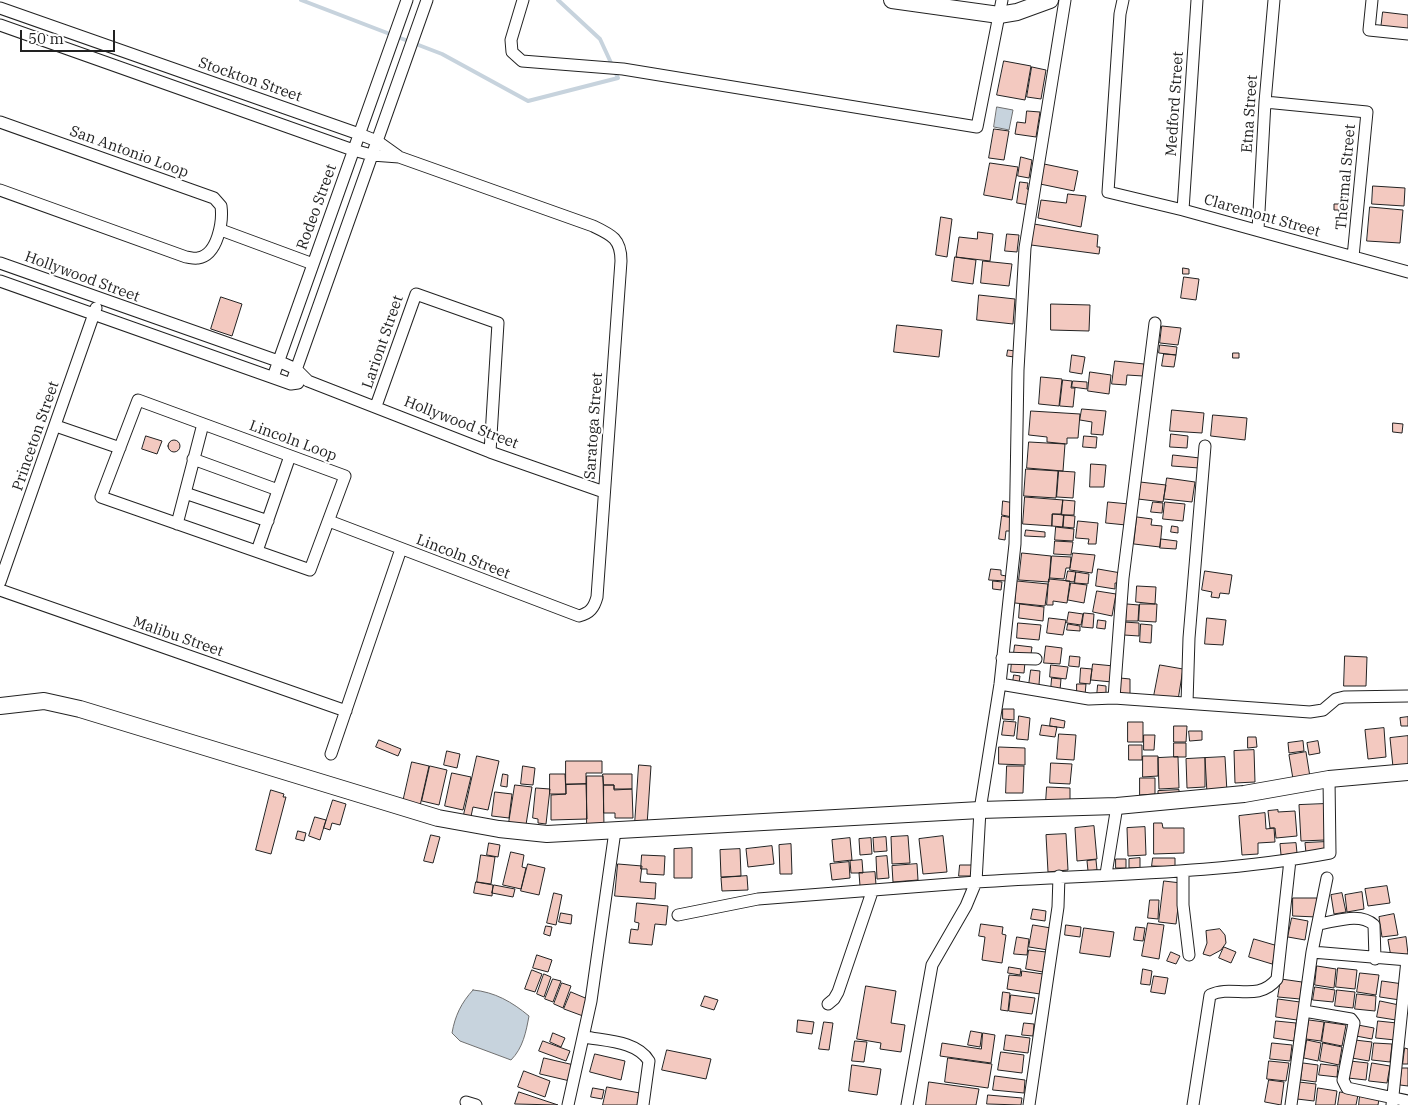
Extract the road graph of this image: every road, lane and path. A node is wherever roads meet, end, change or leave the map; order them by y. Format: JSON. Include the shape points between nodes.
{"nodes":[{"id":1,"x":407,"y":0,"type":"edge"},
{"id":2,"x":427,"y":0,"type":"edge"},
{"id":3,"x":523,"y":0,"type":"edge"},
{"id":4,"x":892,"y":0,"type":"edge"},
{"id":5,"x":1050,"y":0,"type":"edge"},
{"id":6,"x":1066,"y":0,"type":"edge"},
{"id":7,"x":1123,"y":0,"type":"edge"},
{"id":8,"x":1197,"y":0,"type":"edge"},
{"id":9,"x":1274,"y":0,"type":"edge"},
{"id":10,"x":1372,"y":0,"type":"edge"},
{"id":11,"x":1001,"y":7,"type":"edge"},
{"id":12,"x":0,"y":8,"type":"edge"},
{"id":13,"x":0,"y":25,"type":"edge"},
{"id":14,"x":1408,"y":34,"type":"edge"},
{"id":15,"x":1265,"y":102,"type":"junction"},
{"id":16,"x":0,"y":122,"type":"edge"},
{"id":17,"x":359,"y":134,"type":"junction"},
{"id":18,"x":377,"y":141,"type":"junction"},
{"id":19,"x":353,"y":150,"type":"junction"},
{"id":20,"x":372,"y":155,"type":"junction"},
{"id":21,"x":399,"y":158,"type":"junction"},
{"id":22,"x":0,"y":190,"type":"edge"},
{"id":23,"x":1183,"y":210,"type":"junction"},
{"id":24,"x":221,"y":230,"type":"junction"},
{"id":25,"x":1258,"y":230,"type":"junction"},
{"id":26,"x":1353,"y":257,"type":"junction"},
{"id":27,"x":0,"y":263,"type":"edge"},
{"id":28,"x":313,"y":264,"type":"junction"},
{"id":29,"x":1408,"y":272,"type":"edge"},
{"id":30,"x":0,"y":281,"type":"edge"},
{"id":31,"x":99,"y":299,"type":"junction"},
{"id":32,"x":93,"y":314,"type":"junction"},
{"id":33,"x":1155,"y":324,"type":"dead end"},
{"id":34,"x":278,"y":361,"type":"junction"},
{"id":35,"x":296,"y":369,"type":"junction"},
{"id":36,"x":272,"y":377,"type":"junction"},
{"id":37,"x":308,"y":381,"type":"junction"},
{"id":38,"x":291,"y":384,"type":"junction"},
{"id":39,"x":376,"y":406,"type":"junction"},
{"id":40,"x":202,"y":424,"type":"junction"},
{"id":41,"x":56,"y":426,"type":"junction"},
{"id":42,"x":1205,"y":446,"type":"dead end"},
{"id":43,"x":120,"y":448,"type":"junction"},
{"id":44,"x":490,"y":452,"type":"junction"},
{"id":45,"x":290,"y":456,"type":"junction"},
{"id":46,"x":193,"y":459,"type":"junction"},
{"id":47,"x":278,"y":490,"type":"junction"},
{"id":48,"x":604,"y":492,"type":"junction"},
{"id":49,"x":185,"y":493,"type":"junction"},
{"id":50,"x":268,"y":521,"type":"junction"},
{"id":51,"x":329,"y":521,"type":"junction"},
{"id":52,"x":177,"y":524,"type":"junction"},
{"id":53,"x":400,"y":549,"type":"junction"},
{"id":54,"x":257,"y":552,"type":"junction"},
{"id":55,"x":0,"y":582,"type":"edge"},
{"id":56,"x":0,"y":590,"type":"edge"},
{"id":57,"x":588,"y":613,"type":"joint"},
{"id":58,"x":1002,"y":658,"type":"junction"},
{"id":59,"x":1036,"y":659,"type":"dead end"},
{"id":60,"x":1000,"y":684,"type":"junction"},
{"id":61,"x":1408,"y":696,"type":"edge"},
{"id":62,"x":1114,"y":698,"type":"junction"},
{"id":63,"x":1187,"y":703,"type":"junction"},
{"id":64,"x":0,"y":706,"type":"edge"},
{"id":65,"x":346,"y":711,"type":"junction"},
{"id":66,"x":331,"y":754,"type":"dead end"},
{"id":67,"x":1408,"y":772,"type":"edge"},
{"id":68,"x":1329,"y":778,"type":"junction"},
{"id":69,"x":1117,"y":806,"type":"junction"},
{"id":70,"x":980,"y":810,"type":"junction"},
{"id":71,"x":615,"y":831,"type":"junction"},
{"id":72,"x":1290,"y":860,"type":"junction"},
{"id":73,"x":1183,"y":871,"type":"junction"},
{"id":74,"x":1106,"y":874,"type":"junction"},
{"id":75,"x":1059,"y":876,"type":"junction"},
{"id":76,"x":1326,"y":878,"type":"dead end"},
{"id":77,"x":976,"y":882,"type":"junction"},
{"id":78,"x":872,"y":892,"type":"junction"},
{"id":79,"x":678,"y":915,"type":"dead end"},
{"id":80,"x":1319,"y":924,"type":"junction"},
{"id":81,"x":1312,"y":952,"type":"junction"},
{"id":82,"x":1189,"y":954,"type":"dead end"},
{"id":83,"x":1374,"y":959,"type":"junction"},
{"id":84,"x":1407,"y":960,"type":"edge"},
{"id":85,"x":828,"y":1004,"type":"dead end"},
{"id":86,"x":1304,"y":1011,"type":"junction"},
{"id":87,"x":585,"y":1036,"type":"junction"},
{"id":88,"x":1408,"y":1101,"type":"edge"},
{"id":89,"x":1393,"y":1102,"type":"edge"},
{"id":90,"x":568,"y":1105,"type":"edge"},
{"id":91,"x":643,"y":1105,"type":"edge"},
{"id":92,"x":907,"y":1105,"type":"edge"},
{"id":93,"x":1029,"y":1105,"type":"edge"},
{"id":94,"x":1193,"y":1105,"type":"edge"},
{"id":95,"x":1291,"y":1105,"type":"edge"}],
"edges":[{"from":1,"to":17,"type":"street","name":"Rodeo Street"},
{"from":2,"to":18,"type":"street"},
{"from":3,"to":11,"type":"street","via":[[511,40],[512,52],[522,61],[623,69],[977,127]]},
{"from":4,"to":11,"type":"street"},
{"from":5,"to":11,"type":"street","via":[[1017,12]]},
{"from":6,"to":58,"type":"street","via":[[1025,248],[1018,370],[1015,544]]},
{"from":7,"to":23,"type":"street","name":"Claremont Street","via":[[1108,192]]},
{"from":8,"to":23,"type":"street","name":"Medford Street"},
{"from":9,"to":15,"type":"street","name":"Etna Street"},
{"from":10,"to":14,"type":"street","via":[[1369,30]]},
{"from":12,"to":17,"type":"street","name":"Stockton Street"},
{"from":13,"to":19,"type":"street","name":"Stockton Street"},
{"from":15,"to":25,"type":"street","name":"Etna Street"},
{"from":15,"to":26,"type":"street","name":"Thermal Street","via":[[1367,112]]},
{"from":16,"to":24,"type":"street","name":"San Antonio Loop","via":[[214,198],[222,206]]},
{"from":17,"to":18,"type":"street","name":"Stockton Street"},
{"from":17,"to":19,"type":"street","name":"Rodeo Street"},
{"from":18,"to":20,"type":"street"},
{"from":18,"to":21,"type":"street","name":"Stockton Street"},
{"from":19,"to":20,"type":"street","name":"Stockton Street"},
{"from":19,"to":28,"type":"street","name":"Rodeo Street"},
{"from":20,"to":21,"type":"street","name":"Stockton Street"},
{"from":20,"to":35,"type":"street"},
{"from":21,"to":48,"type":"street","name":"Saratoga Street","via":[[593,226],[615,239],[621,248]]},
{"from":22,"to":24,"type":"street","name":"San Antonio Loop","via":[[186,257],[199,258],[208,253]]},
{"from":23,"to":25,"type":"street","name":"Claremont Street"},
{"from":24,"to":28,"type":"street"},
{"from":25,"to":26,"type":"street","name":"Claremont Street"},
{"from":26,"to":29,"type":"street","name":"Claremont Street"},
{"from":27,"to":31,"type":"street","name":"Hollywood Street"},
{"from":28,"to":34,"type":"street","name":"Rodeo Street"},
{"from":30,"to":32,"type":"street","name":"Hollywood Street"},
{"from":31,"to":32,"type":"street","name":"Princeton Street"},
{"from":31,"to":34,"type":"street","name":"Hollywood Street"},
{"from":32,"to":36,"type":"street","name":"Hollywood Street"},
{"from":32,"to":41,"type":"street","name":"Princeton Street"},
{"from":33,"to":62,"type":"street","via":[[1123,578]]},
{"from":34,"to":35,"type":"street","name":"Hollywood Street"},
{"from":34,"to":36,"type":"street","name":"Rodeo Street"},
{"from":35,"to":37,"type":"street"},
{"from":35,"to":38,"type":"street"},
{"from":36,"to":38,"type":"street","name":"Hollywood Street"},
{"from":37,"to":38,"type":"street"},
{"from":37,"to":39,"type":"street","name":"Hollywood Street"},
{"from":39,"to":44,"type":"street","name":"Hollywood Street"},
{"from":39,"to":44,"type":"street","name":"Lariont Street","via":[[416,294],[498,322]]},
{"from":40,"to":43,"type":"street","name":"Lincoln Loop","via":[[138,400]]},
{"from":40,"to":45,"type":"street","name":"Lincoln Loop"},
{"from":40,"to":46,"type":"street"},
{"from":41,"to":43,"type":"street"},
{"from":41,"to":55,"type":"street","name":"Princeton Street"},
{"from":42,"to":63,"type":"street","via":[[1189,638]]},
{"from":43,"to":52,"type":"street","name":"Lincoln Loop","via":[[101,497]]},
{"from":44,"to":48,"type":"street","name":"Hollywood Street"},
{"from":45,"to":47,"type":"street"},
{"from":45,"to":51,"type":"street","name":"Lincoln Loop","via":[[345,476]]},
{"from":46,"to":47,"type":"street"},
{"from":46,"to":49,"type":"street"},
{"from":47,"to":50,"type":"street"},
{"from":48,"to":57,"type":"street","name":"Saratoga Street","via":[[598,597]]},
{"from":49,"to":50,"type":"street"},
{"from":49,"to":52,"type":"street"},
{"from":50,"to":54,"type":"street"},
{"from":51,"to":53,"type":"street","name":"Lincoln Street"},
{"from":51,"to":54,"type":"street","name":"Lincoln Loop","via":[[310,570]]},
{"from":52,"to":54,"type":"street","name":"Lincoln Loop"},
{"from":53,"to":57,"type":"street","name":"Lincoln Street","via":[[579,616]]},
{"from":53,"to":65,"type":"street"},
{"from":56,"to":65,"type":"street","name":"Malibu Street"},
{"from":58,"to":59,"type":"street"},
{"from":58,"to":60,"type":"street"},
{"from":60,"to":62,"type":"street","via":[[1081,698]]},
{"from":60,"to":70,"type":"street"},
{"from":61,"to":63,"type":"street","via":[[1344,697],[1336,699],[1323,710],[1310,712]]},
{"from":62,"to":63,"type":"street"},
{"from":64,"to":71,"type":"street","via":[[44,701],[80,709],[465,824],[547,834]]},
{"from":65,"to":66,"type":"street"},
{"from":67,"to":68,"type":"street"},
{"from":68,"to":69,"type":"street","via":[[1244,794]]},
{"from":68,"to":72,"type":"street","via":[[1330,853]]},
{"from":69,"to":70,"type":"street"},
{"from":69,"to":74,"type":"street"},
{"from":70,"to":71,"type":"street"},
{"from":70,"to":77,"type":"street"},
{"from":71,"to":87,"type":"street"},
{"from":72,"to":73,"type":"street"},
{"from":72,"to":94,"type":"street","via":[[1276,979],[1261,992],[1217,991],[1210,995]]},
{"from":73,"to":74,"type":"street"},
{"from":73,"to":82,"type":"street"},
{"from":74,"to":75,"type":"street"},
{"from":75,"to":77,"type":"street"},
{"from":75,"to":93,"type":"street","via":[[1058,907]]},
{"from":76,"to":80,"type":"street"},
{"from":77,"to":78,"type":"street"},
{"from":77,"to":92,"type":"street","via":[[932,965]]},
{"from":78,"to":79,"type":"street","via":[[758,899]]},
{"from":78,"to":85,"type":"street","via":[[838,992]]},
{"from":80,"to":81,"type":"street"},
{"from":80,"to":83,"type":"street","via":[[1360,918],[1368,920],[1374,926]]},
{"from":81,"to":83,"type":"street"},
{"from":81,"to":86,"type":"street"},
{"from":83,"to":84,"type":"street"},
{"from":84,"to":89,"type":"street"},
{"from":86,"to":89,"type":"street","via":[[1351,1019],[1354,1024],[1343,1080],[1347,1088]]},
{"from":86,"to":95,"type":"street"},
{"from":87,"to":90,"type":"street"},
{"from":87,"to":91,"type":"street","via":[[631,1047],[645,1054],[649,1060]]},
{"from":88,"to":89,"type":"street"}]}
